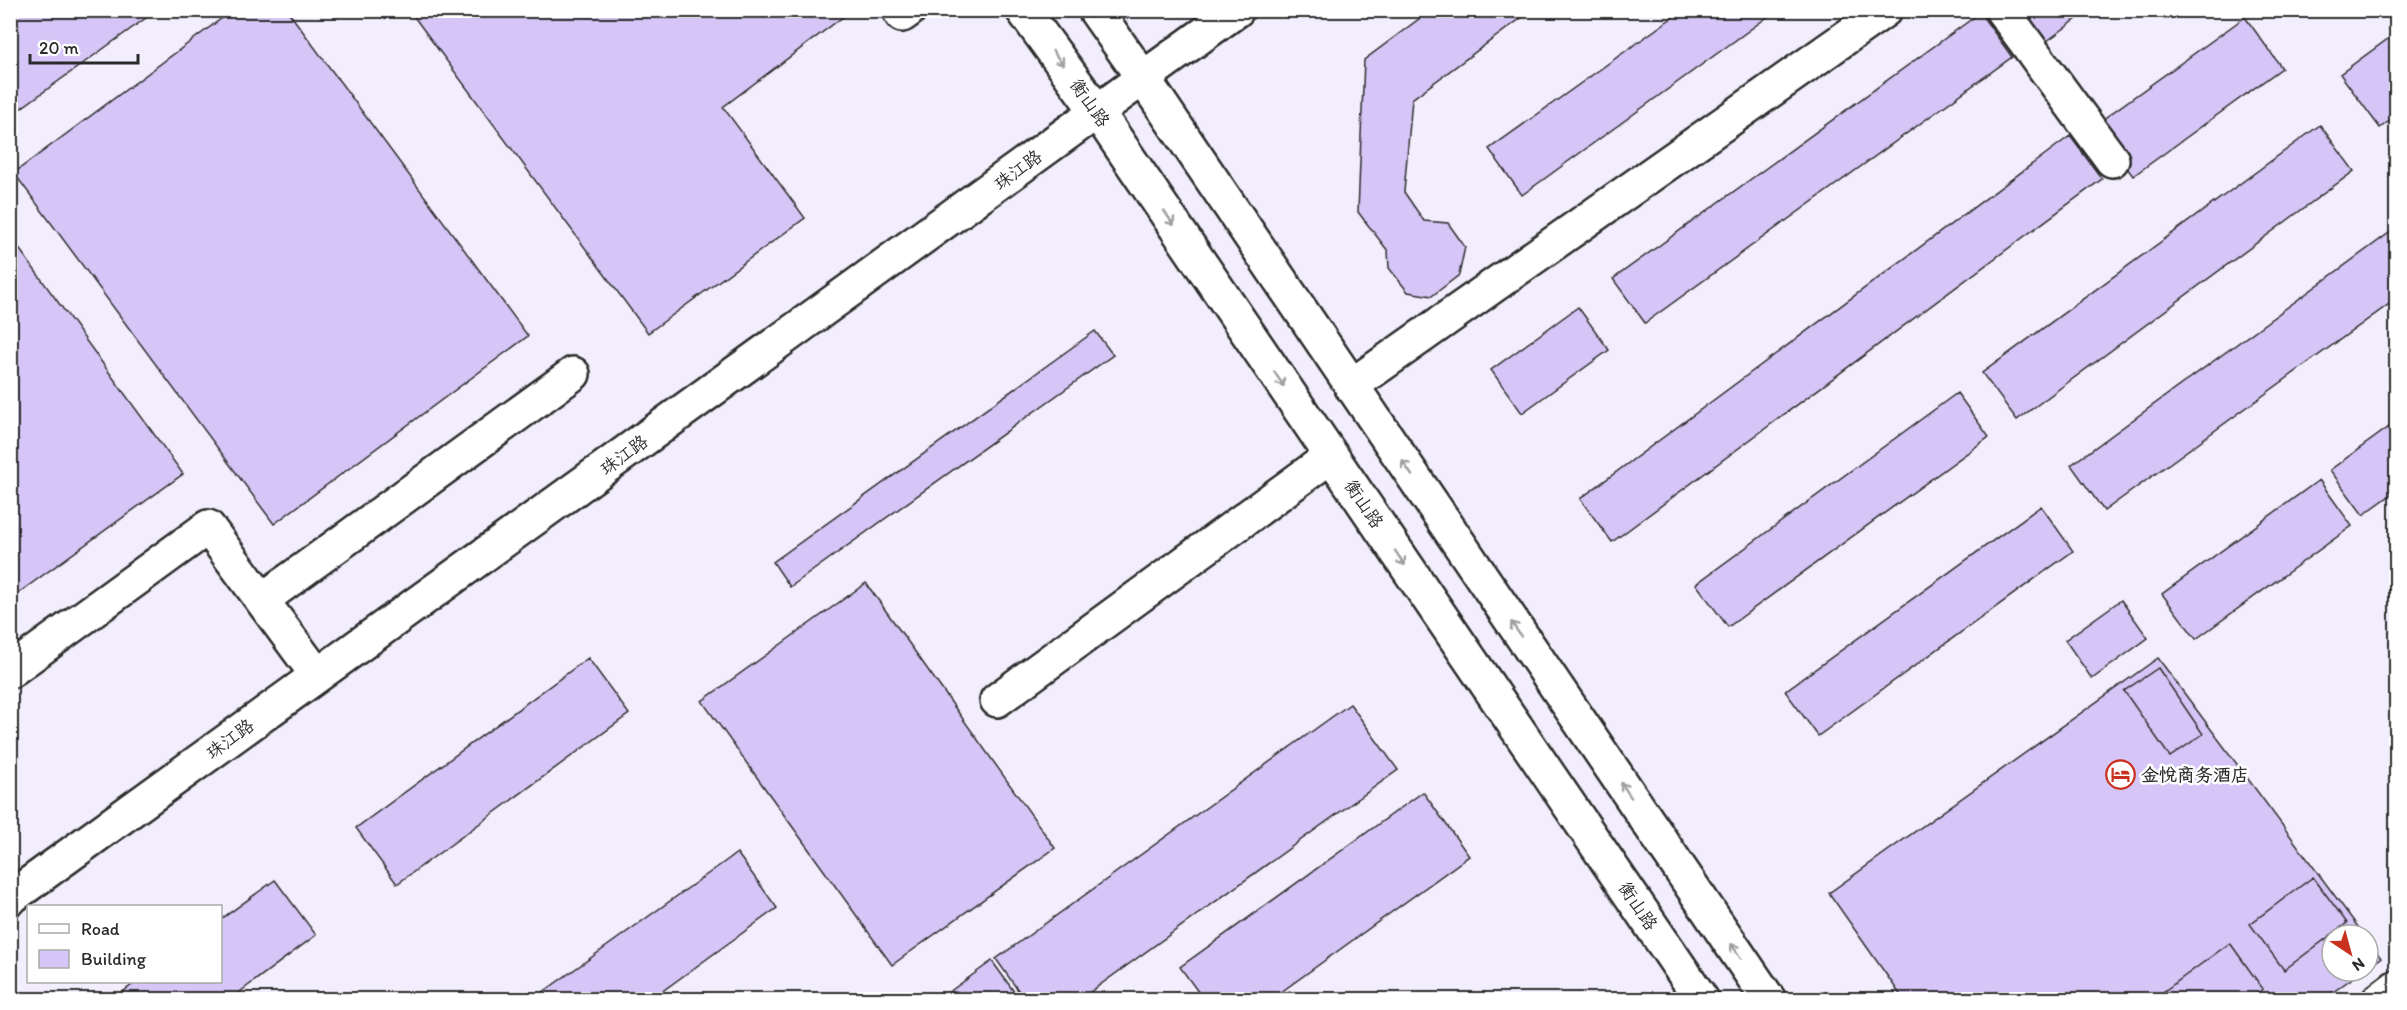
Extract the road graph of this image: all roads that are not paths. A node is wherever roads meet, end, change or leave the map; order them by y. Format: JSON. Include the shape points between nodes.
{"nodes":[{"id":1,"x":899,"y":10,"type":"edge"},
{"id":2,"x":909,"y":10,"type":"edge"},
{"id":3,"x":1023,"y":10,"type":"edge"},
{"id":4,"x":1095,"y":10,"type":"edge"},
{"id":5,"x":1237,"y":10,"type":"edge"},
{"id":6,"x":1885,"y":10,"type":"edge"},
{"id":7,"x":2001,"y":10,"type":"edge"},
{"id":8,"x":1143,"y":78,"type":"junction"},
{"id":9,"x":1098,"y":113,"type":"junction"},
{"id":10,"x":2112,"y":160,"type":"dead end"},
{"id":11,"x":573,"y":374,"type":"dead end"},
{"id":12,"x":1351,"y":386,"type":"junction"},
{"id":13,"x":1331,"y":456,"type":"junction"},
{"id":14,"x":262,"y":600,"type":"junction"},
{"id":15,"x":10,"y":671,"type":"edge"},
{"id":16,"x":318,"y":675,"type":"junction"},
{"id":17,"x":997,"y":700,"type":"dead end"},
{"id":18,"x":10,"y":898,"type":"edge"},
{"id":19,"x":2397,"y":987,"type":"edge"},
{"id":20,"x":1702,"y":999,"type":"edge"},
{"id":21,"x":1769,"y":999,"type":"edge"},
{"id":22,"x":2379,"y":999,"type":"edge"}],
"edges":[{"from":1,"to":2,"type":"street","via":[[902,15]]},
{"from":3,"to":9,"type":"street","name":"衡山路","one_way":true},
{"from":4,"to":8,"type":"street"},
{"from":5,"to":8,"type":"street","name":"珠江路"},
{"from":6,"to":12,"type":"street"},
{"from":7,"to":10,"type":"street"},
{"from":8,"to":9,"type":"street","name":"珠江路"},
{"from":8,"to":12,"type":"street"},
{"from":9,"to":13,"type":"street","name":"衡山路","one_way":true},
{"from":9,"to":16,"type":"street","name":"珠江路"},
{"from":11,"to":14,"type":"street"},
{"from":21,"to":12,"type":"street","one_way":true},
{"from":13,"to":17,"type":"street"},
{"from":13,"to":20,"type":"street","name":"衡山路","one_way":true},
{"from":14,"to":15,"type":"street","via":[[208,527]]},
{"from":14,"to":16,"type":"street"},
{"from":16,"to":18,"type":"street","name":"珠江路"},
{"from":19,"to":22,"type":"street"}]}
